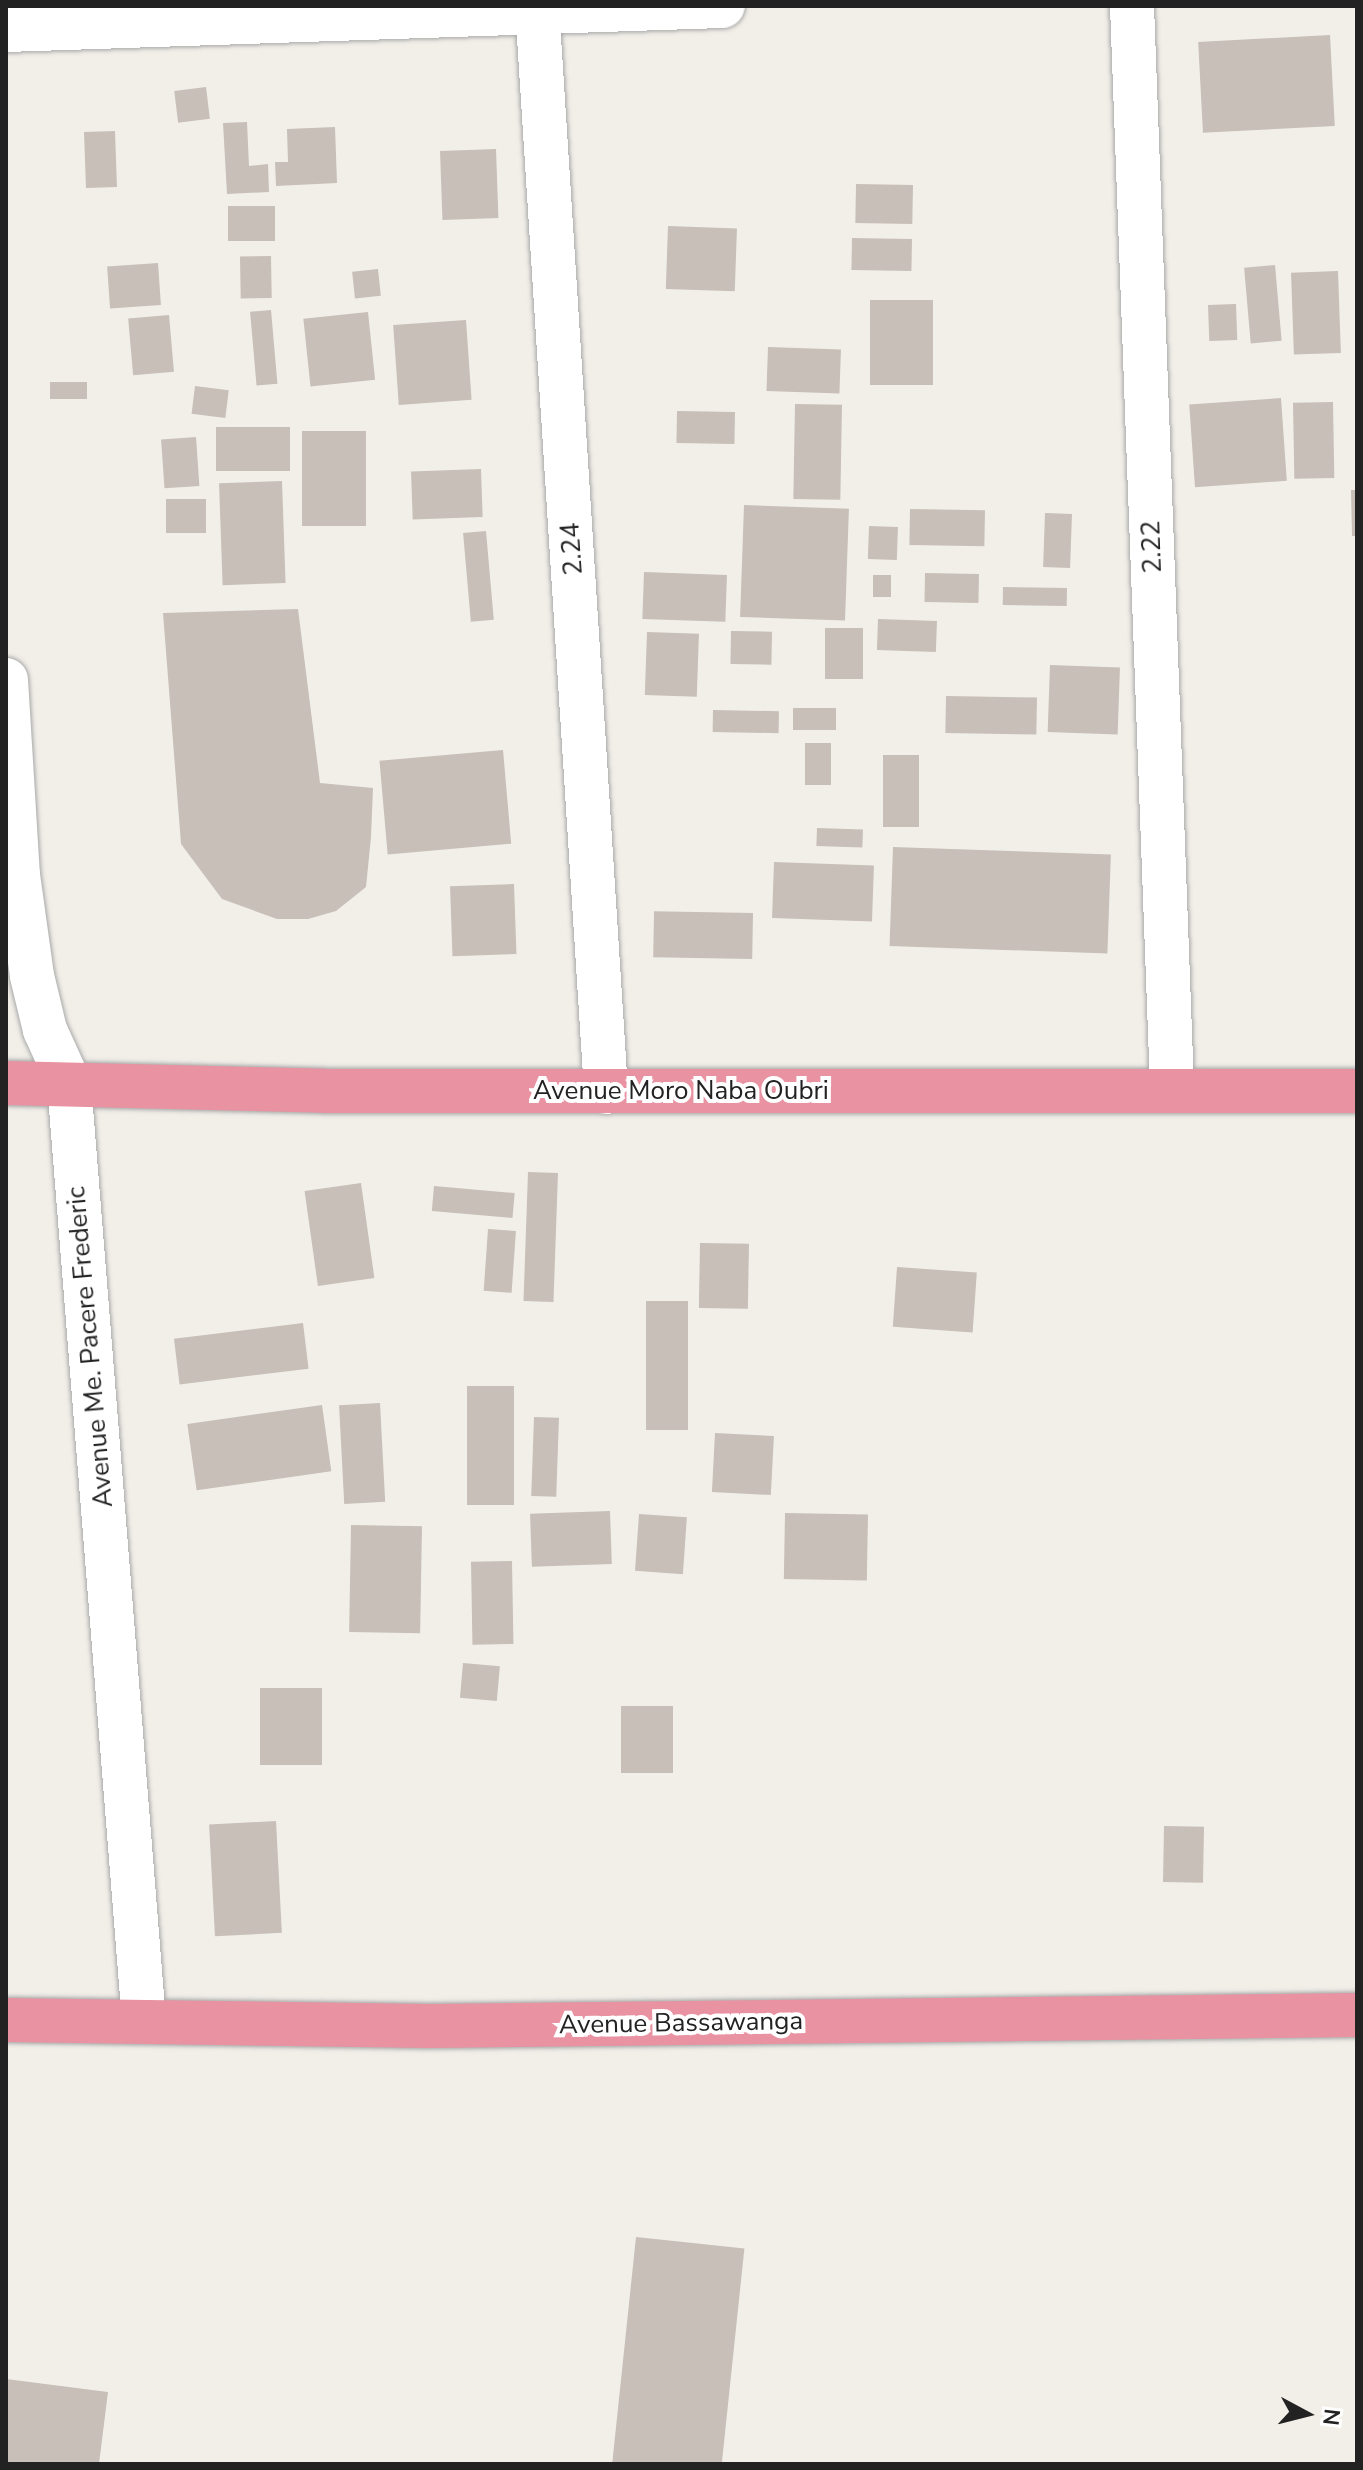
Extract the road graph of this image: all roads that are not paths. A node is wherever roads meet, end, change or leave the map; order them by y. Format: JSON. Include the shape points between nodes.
{"nodes":[{"id":1,"x":723,"y":6,"type":"edge"},
{"id":2,"x":1132,"y":6,"type":"edge"},
{"id":3,"x":537,"y":10,"type":"edge"},
{"id":4,"x":6,"y":30,"type":"edge"},
{"id":5,"x":6,"y":680,"type":"edge"},
{"id":6,"x":6,"y":1083,"type":"edge"},
{"id":7,"x":69,"y":1083,"type":"junction"},
{"id":8,"x":1172,"y":1088,"type":"junction"},
{"id":9,"x":1357,"y":1091,"type":"edge"},
{"id":10,"x":606,"y":1092,"type":"junction"},
{"id":11,"x":1357,"y":2015,"type":"edge"},
{"id":12,"x":6,"y":2020,"type":"edge"},
{"id":13,"x":144,"y":2021,"type":"junction"}],
"edges":[{"from":1,"to":3,"type":"street"},
{"from":2,"to":8,"type":"street","name":"2.22"},
{"from":3,"to":4,"type":"street"},
{"from":3,"to":10,"type":"street","name":"2.24"},
{"from":5,"to":7,"type":"street","name":"Avenue Me. Pacere Frederic","via":[[18,875],[32,976],[45,1030]]},
{"from":6,"to":7,"type":"highway","name":"Avenue Moro Naba Oubri"},
{"from":7,"to":10,"type":"highway","name":"Avenue Moro Naba Oubri"},
{"from":7,"to":13,"type":"street","name":"Avenue Me. Pacere Frederic"},
{"from":8,"to":9,"type":"highway","name":"Avenue Moro Naba Oubri"},
{"from":8,"to":10,"type":"highway","name":"Avenue Moro Naba Oubri"},
{"from":11,"to":13,"type":"highway","name":"Avenue Bassawanga","via":[[430,2026]]},
{"from":12,"to":13,"type":"highway","name":"Avenue Bassawanga"}]}
